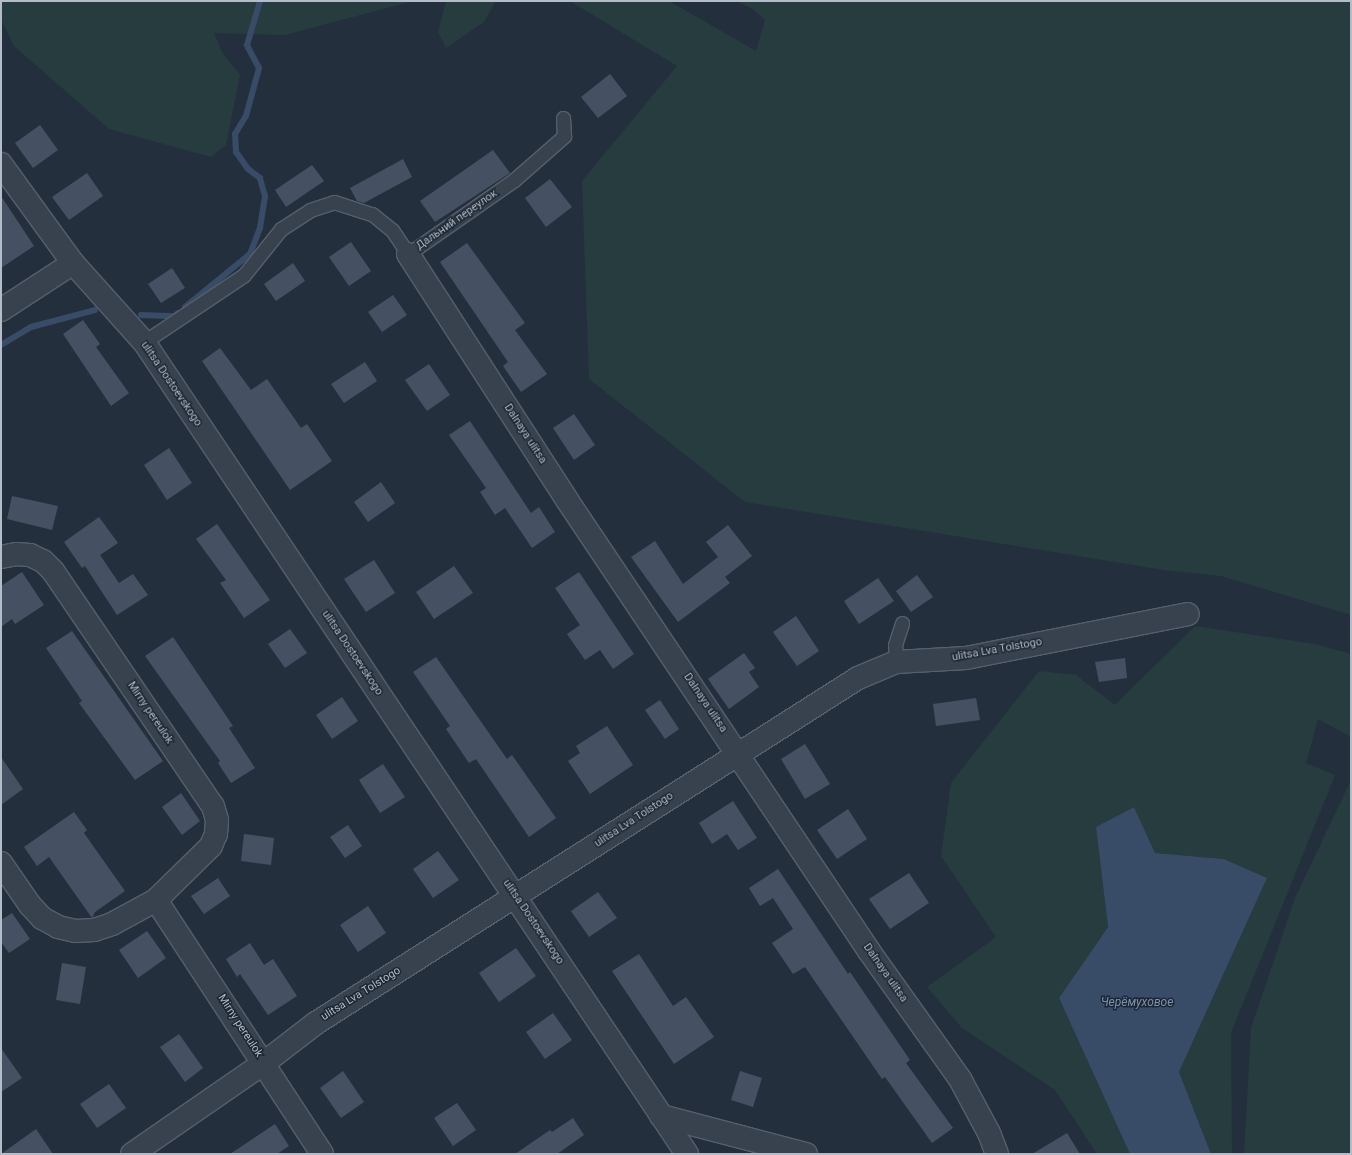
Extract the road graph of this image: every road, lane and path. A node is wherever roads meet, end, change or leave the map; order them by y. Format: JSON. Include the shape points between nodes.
{"nodes":[{"id":1,"x":563,"y":118,"type":"dead end"},
{"id":2,"x":1,"y":164,"type":"edge"},
{"id":3,"x":408,"y":254,"type":"junction"},
{"id":4,"x":73,"y":263,"type":"junction"},
{"id":5,"x":1,"y":310,"type":"edge"},
{"id":6,"x":144,"y":342,"type":"junction"},
{"id":7,"x":1,"y":557,"type":"edge"},
{"id":8,"x":1188,"y":614,"type":"dead end"},
{"id":9,"x":902,"y":623,"type":"dead end"},
{"id":10,"x":896,"y":662,"type":"junction"},
{"id":11,"x":739,"y":753,"type":"junction"},
{"id":12,"x":1,"y":863,"type":"edge"},
{"id":13,"x":516,"y":897,"type":"junction"},
{"id":14,"x":156,"y":900,"type":"junction"},
{"id":15,"x":264,"y":1063,"type":"junction"},
{"id":16,"x":661,"y":1116,"type":"junction"},
{"id":17,"x":132,"y":1154,"type":"edge"},
{"id":18,"x":322,"y":1154,"type":"edge"},
{"id":19,"x":687,"y":1154,"type":"edge"},
{"id":20,"x":806,"y":1154,"type":"edge"},
{"id":21,"x":997,"y":1154,"type":"edge"}],
"edges":[{"from":1,"to":3,"type":"lane","name":"Дальний переулок","via":[[564,136],[514,180]]},
{"from":2,"to":4,"type":"street","name":"ulitsa Dostoevskogo"},
{"from":3,"to":6,"type":"lane","name":"Дальний переулок","via":[[392,230],[372,214],[334,202],[310,210],[281,228],[244,275]]},
{"from":3,"to":11,"type":"street","name":"Dalnaya ulitsa","via":[[567,500]]},
{"from":4,"to":5,"type":"street"},
{"from":4,"to":6,"type":"street","name":"ulitsa Dostoevskogo"},
{"from":6,"to":13,"type":"street","name":"ulitsa Dostoevskogo"},
{"from":7,"to":14,"type":"street","name":"Mirny pereulok","via":[[30,555],[43,561],[53,571],[213,806],[217,820],[216,834],[211,846]]},
{"from":8,"to":10,"type":"street","name":"ulitsa Lva Tolstogo","via":[[966,658]]},
{"from":9,"to":10,"type":"lane","via":[[894,650]]},
{"from":10,"to":11,"type":"street","name":"ulitsa Lva Tolstogo","via":[[858,678]]},
{"from":11,"to":13,"type":"street","name":"ulitsa Lva Tolstogo"},
{"from":11,"to":21,"type":"street","name":"Dalnaya ulitsa","via":[[869,951],[960,1079],[989,1133]]},
{"from":12,"to":14,"type":"street","name":"Mirny pereulok","via":[[30,905],[42,918],[58,927],[76,931],[94,930],[112,924]]},
{"from":13,"to":15,"type":"street","name":"ulitsa Lva Tolstogo","via":[[316,1023]]},
{"from":13,"to":16,"type":"street","name":"ulitsa Dostoevskogo"},
{"from":14,"to":15,"type":"street","name":"Mirny pereulok"},
{"from":15,"to":17,"type":"street","name":"ulitsa Lva Tolstogo"},
{"from":15,"to":18,"type":"street","name":"Mirny pereulok"},
{"from":16,"to":19,"type":"street","name":"ulitsa Dostoevskogo"},
{"from":16,"to":20,"type":"street"}]}
